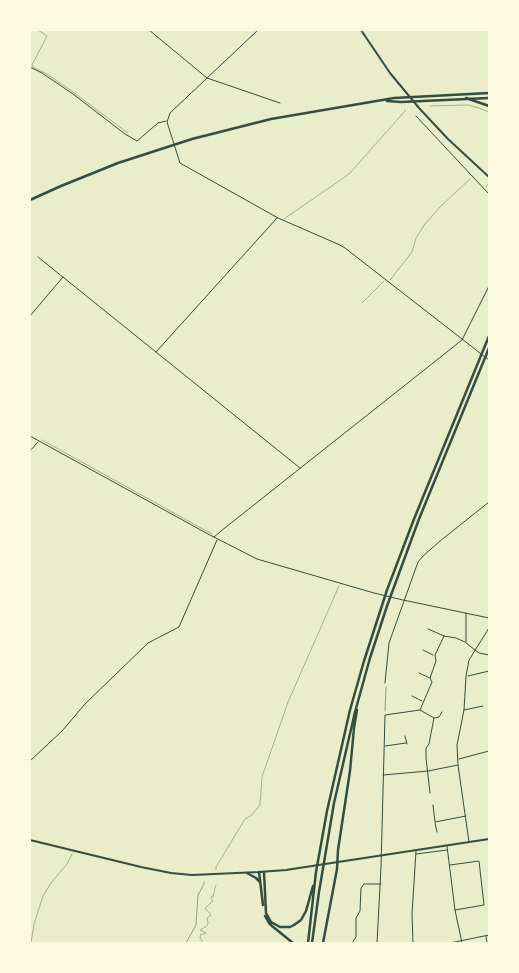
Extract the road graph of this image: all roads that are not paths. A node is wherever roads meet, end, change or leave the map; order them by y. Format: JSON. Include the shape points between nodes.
{"nodes":[{"id":1,"x":149,"y":30,"type":"edge"},
{"id":2,"x":258,"y":30,"type":"edge"},
{"id":3,"x":361,"y":30,"type":"edge"},
{"id":4,"x":30,"y":67,"type":"edge"},
{"id":5,"x":207,"y":78,"type":"junction"},
{"id":6,"x":489,"y":93,"type":"edge"},
{"id":7,"x":466,"y":98,"type":"junction"},
{"id":8,"x":489,"y":98,"type":"edge"},
{"id":9,"x":383,"y":101,"type":"junction"},
{"id":10,"x":280,"y":103,"type":"dead end"},
{"id":11,"x":489,"y":106,"type":"edge"},
{"id":12,"x":416,"y":116,"type":"dead end"},
{"id":13,"x":167,"y":121,"type":"junction"},
{"id":14,"x":489,"y":177,"type":"edge"},
{"id":15,"x":489,"y":193,"type":"edge"},
{"id":16,"x":30,"y":200,"type":"edge"},
{"id":17,"x":278,"y":218,"type":"junction"},
{"id":18,"x":38,"y":257,"type":"dead end"},
{"id":19,"x":63,"y":277,"type":"junction"},
{"id":20,"x":489,"y":286,"type":"edge"},
{"id":21,"x":30,"y":316,"type":"edge"},
{"id":22,"x":489,"y":336,"type":"edge"},
{"id":23,"x":462,"y":340,"type":"junction"},
{"id":24,"x":489,"y":348,"type":"edge"},
{"id":25,"x":156,"y":352,"type":"junction"},
{"id":26,"x":489,"y":360,"type":"edge"},
{"id":27,"x":30,"y":436,"type":"edge"},
{"id":28,"x":38,"y":441,"type":"junction"},
{"id":29,"x":30,"y":451,"type":"edge"},
{"id":30,"x":301,"y":468,"type":"junction"},
{"id":31,"x":489,"y":502,"type":"edge"},
{"id":32,"x":214,"y":538,"type":"junction"},
{"id":33,"x":218,"y":540,"type":"junction"},
{"id":34,"x":403,"y":600,"type":"junction"},
{"id":35,"x":466,"y":613,"type":"junction"},
{"id":36,"x":489,"y":618,"type":"edge"},
{"id":37,"x":489,"y":628,"type":"edge"},
{"id":38,"x":428,"y":629,"type":"dead end"},
{"id":39,"x":444,"y":636,"type":"junction"},
{"id":40,"x":466,"y":643,"type":"junction"},
{"id":41,"x":475,"y":649,"type":"junction"},
{"id":42,"x":423,"y":650,"type":"dead end"},
{"id":43,"x":489,"y":655,"type":"edge"},
{"id":44,"x":435,"y":656,"type":"junction"},
{"id":45,"x":489,"y":671,"type":"edge"},
{"id":46,"x":419,"y":673,"type":"dead end"},
{"id":47,"x":466,"y":676,"type":"junction"},
{"id":48,"x":430,"y":678,"type":"junction"},
{"id":49,"x":386,"y":683,"type":"road end"},
{"id":50,"x":412,"y":696,"type":"dead end"},
{"id":51,"x":358,"y":699,"type":"junction"},
{"id":52,"x":423,"y":701,"type":"junction"},
{"id":53,"x":483,"y":706,"type":"dead end"},
{"id":54,"x":420,"y":710,"type":"junction"},
{"id":55,"x":464,"y":710,"type":"junction"},
{"id":56,"x":442,"y":712,"type":"dead end"},
{"id":57,"x":434,"y":718,"type":"junction"},
{"id":58,"x":405,"y":736,"type":"dead end"},
{"id":59,"x":384,"y":746,"type":"junction"},
{"id":60,"x":489,"y":751,"type":"edge"},
{"id":61,"x":458,"y":759,"type":"junction"},
{"id":62,"x":30,"y":761,"type":"edge"},
{"id":63,"x":458,"y":765,"type":"junction"},
{"id":64,"x":428,"y":770,"type":"junction"},
{"id":65,"x":383,"y":775,"type":"junction"},
{"id":66,"x":430,"y":793,"type":"dead end"},
{"id":67,"x":432,"y":805,"type":"dead end"},
{"id":68,"x":466,"y":816,"type":"junction"},
{"id":69,"x":435,"y":822,"type":"junction"},
{"id":70,"x":437,"y":832,"type":"dead end"},
{"id":71,"x":489,"y":839,"type":"edge"},
{"id":72,"x":30,"y":840,"type":"edge"},
{"id":73,"x":469,"y":842,"type":"junction"},
{"id":74,"x":447,"y":846,"type":"junction"},
{"id":75,"x":416,"y":850,"type":"junction"},
{"id":76,"x":448,"y":850,"type":"junction"},
{"id":77,"x":415,"y":855,"type":"junction"},
{"id":78,"x":382,"y":856,"type":"junction"},
{"id":79,"x":338,"y":862,"type":"junction"},
{"id":80,"x":450,"y":865,"type":"junction"},
{"id":81,"x":259,"y":872,"type":"junction"},
{"id":82,"x":264,"y":872,"type":"junction"},
{"id":83,"x":316,"y":872,"type":"junction"},
{"id":84,"x":247,"y":873,"type":"junction"},
{"id":85,"x":260,"y":883,"type":"junction"},
{"id":86,"x":380,"y":884,"type":"junction"},
{"id":87,"x":484,"y":905,"type":"junction"},
{"id":88,"x":489,"y":905,"type":"edge"},
{"id":89,"x":455,"y":910,"type":"junction"},
{"id":90,"x":486,"y":935,"type":"junction"},
{"id":91,"x":489,"y":935,"type":"edge"},
{"id":92,"x":461,"y":940,"type":"junction"},
{"id":93,"x":293,"y":943,"type":"edge"},
{"id":94,"x":308,"y":943,"type":"edge"},
{"id":95,"x":312,"y":943,"type":"edge"},
{"id":96,"x":323,"y":943,"type":"edge"},
{"id":97,"x":352,"y":943,"type":"edge"},
{"id":98,"x":376,"y":943,"type":"edge"},
{"id":99,"x":413,"y":943,"type":"edge"},
{"id":100,"x":450,"y":943,"type":"edge"},
{"id":101,"x":462,"y":943,"type":"edge"},
{"id":102,"x":487,"y":943,"type":"edge"}],
"edges":[{"from":1,"to":5,"type":"street"},
{"from":2,"to":5,"type":"street"},
{"from":3,"to":14,"type":"main road","via":[[419,108]]},
{"from":4,"to":13,"type":"street","via":[[137,141],[158,123]]},
{"from":5,"to":10,"type":"street"},
{"from":5,"to":13,"type":"street","via":[[171,110]]},
{"from":6,"to":9,"type":"highway"},
{"from":7,"to":8,"type":"highway"},
{"from":7,"to":9,"type":"highway"},
{"from":7,"to":11,"type":"highway"},
{"from":9,"to":16,"type":"highway","via":[[271,120],[192,139],[118,163]]},
{"from":12,"to":15,"type":"street"},
{"from":13,"to":17,"type":"street","via":[[176,155],[183,166]]},
{"from":17,"to":23,"type":"street","via":[[345,248]]},
{"from":17,"to":25,"type":"street"},
{"from":18,"to":19,"type":"street"},
{"from":19,"to":21,"type":"street"},
{"from":19,"to":25,"type":"street"},
{"from":20,"to":23,"type":"street"},
{"from":22,"to":83,"type":"highway","via":[[414,519],[372,638],[337,763]]},
{"from":23,"to":26,"type":"street"},
{"from":23,"to":30,"type":"street"},
{"from":24,"to":51,"type":"highway","via":[[407,549]]},
{"from":25,"to":30,"type":"street"},
{"from":27,"to":28,"type":"street"},
{"from":28,"to":29,"type":"street"},
{"from":28,"to":32,"type":"street"},
{"from":30,"to":32,"type":"street"},
{"from":31,"to":34,"type":"street","via":[[420,559]]},
{"from":32,"to":33,"type":"street"},
{"from":33,"to":34,"type":"street","via":[[257,559]]},
{"from":33,"to":62,"type":"street","via":[[180,627],[148,643]]},
{"from":34,"to":35,"type":"street"},
{"from":34,"to":49,"type":"street","via":[[389,643]]},
{"from":35,"to":36,"type":"street"},
{"from":35,"to":40,"type":"street"},
{"from":37,"to":41,"type":"street"},
{"from":38,"to":39,"type":"street"},
{"from":39,"to":40,"type":"street"},
{"from":39,"to":44,"type":"street"},
{"from":40,"to":41,"type":"street"},
{"from":41,"to":43,"type":"street"},
{"from":41,"to":47,"type":"street"},
{"from":42,"to":44,"type":"street"},
{"from":44,"to":48,"type":"street"},
{"from":45,"to":47,"type":"street"},
{"from":46,"to":48,"type":"street"},
{"from":47,"to":55,"type":"street"},
{"from":48,"to":52,"type":"street","via":[[432,682]]},
{"from":50,"to":52,"type":"street"},
{"from":51,"to":79,"type":"highway"},
{"from":51,"to":95,"type":"highway","via":[[334,803]]},
{"from":52,"to":54,"type":"street"},
{"from":53,"to":55,"type":"street"},
{"from":54,"to":57,"type":"street"},
{"from":54,"to":59,"type":"street","via":[[384,715]]},
{"from":55,"to":61,"type":"street","via":[[457,745]]},
{"from":56,"to":57,"type":"street"},
{"from":57,"to":64,"type":"street","via":[[426,748]]},
{"from":58,"to":59,"type":"street","via":[[407,744]]},
{"from":59,"to":65,"type":"street"},
{"from":60,"to":61,"type":"street"},
{"from":61,"to":63,"type":"street"},
{"from":63,"to":64,"type":"street"},
{"from":63,"to":68,"type":"street"},
{"from":64,"to":65,"type":"street"},
{"from":64,"to":66,"type":"street"},
{"from":65,"to":78,"type":"street"},
{"from":67,"to":69,"type":"street"},
{"from":68,"to":69,"type":"street"},
{"from":68,"to":73,"type":"street"},
{"from":69,"to":70,"type":"street"},
{"from":71,"to":73,"type":"main road"},
{"from":72,"to":84,"type":"main road","via":[[171,873]]},
{"from":73,"to":74,"type":"main road"},
{"from":74,"to":75,"type":"main road"},
{"from":74,"to":76,"type":"street"},
{"from":75,"to":77,"type":"street"},
{"from":75,"to":78,"type":"main road"},
{"from":76,"to":77,"type":"street"},
{"from":76,"to":80,"type":"street"},
{"from":77,"to":99,"type":"street"},
{"from":78,"to":79,"type":"main road"},
{"from":78,"to":86,"type":"street"},
{"from":79,"to":82,"type":"main road"},
{"from":79,"to":96,"type":"highway"},
{"from":80,"to":87,"type":"street","via":[[479,861]]},
{"from":80,"to":89,"type":"street"},
{"from":81,"to":82,"type":"main road"},
{"from":81,"to":84,"type":"main road"},
{"from":81,"to":85,"type":"highway"},
{"from":82,"to":83,"type":"highway","via":[[268,918],[286,928],[294,926],[304,916]]},
{"from":83,"to":94,"type":"highway"},
{"from":84,"to":85,"type":"highway"},
{"from":85,"to":93,"type":"highway","via":[[266,918],[275,930]]},
{"from":86,"to":97,"type":"street","via":[[364,884],[360,888],[360,911]]},
{"from":86,"to":98,"type":"street"},
{"from":87,"to":88,"type":"street"},
{"from":87,"to":89,"type":"street"},
{"from":89,"to":92,"type":"street"},
{"from":90,"to":91,"type":"street"},
{"from":90,"to":92,"type":"street"},
{"from":90,"to":102,"type":"street"},
{"from":92,"to":100,"type":"street"},
{"from":92,"to":101,"type":"street"}]}
